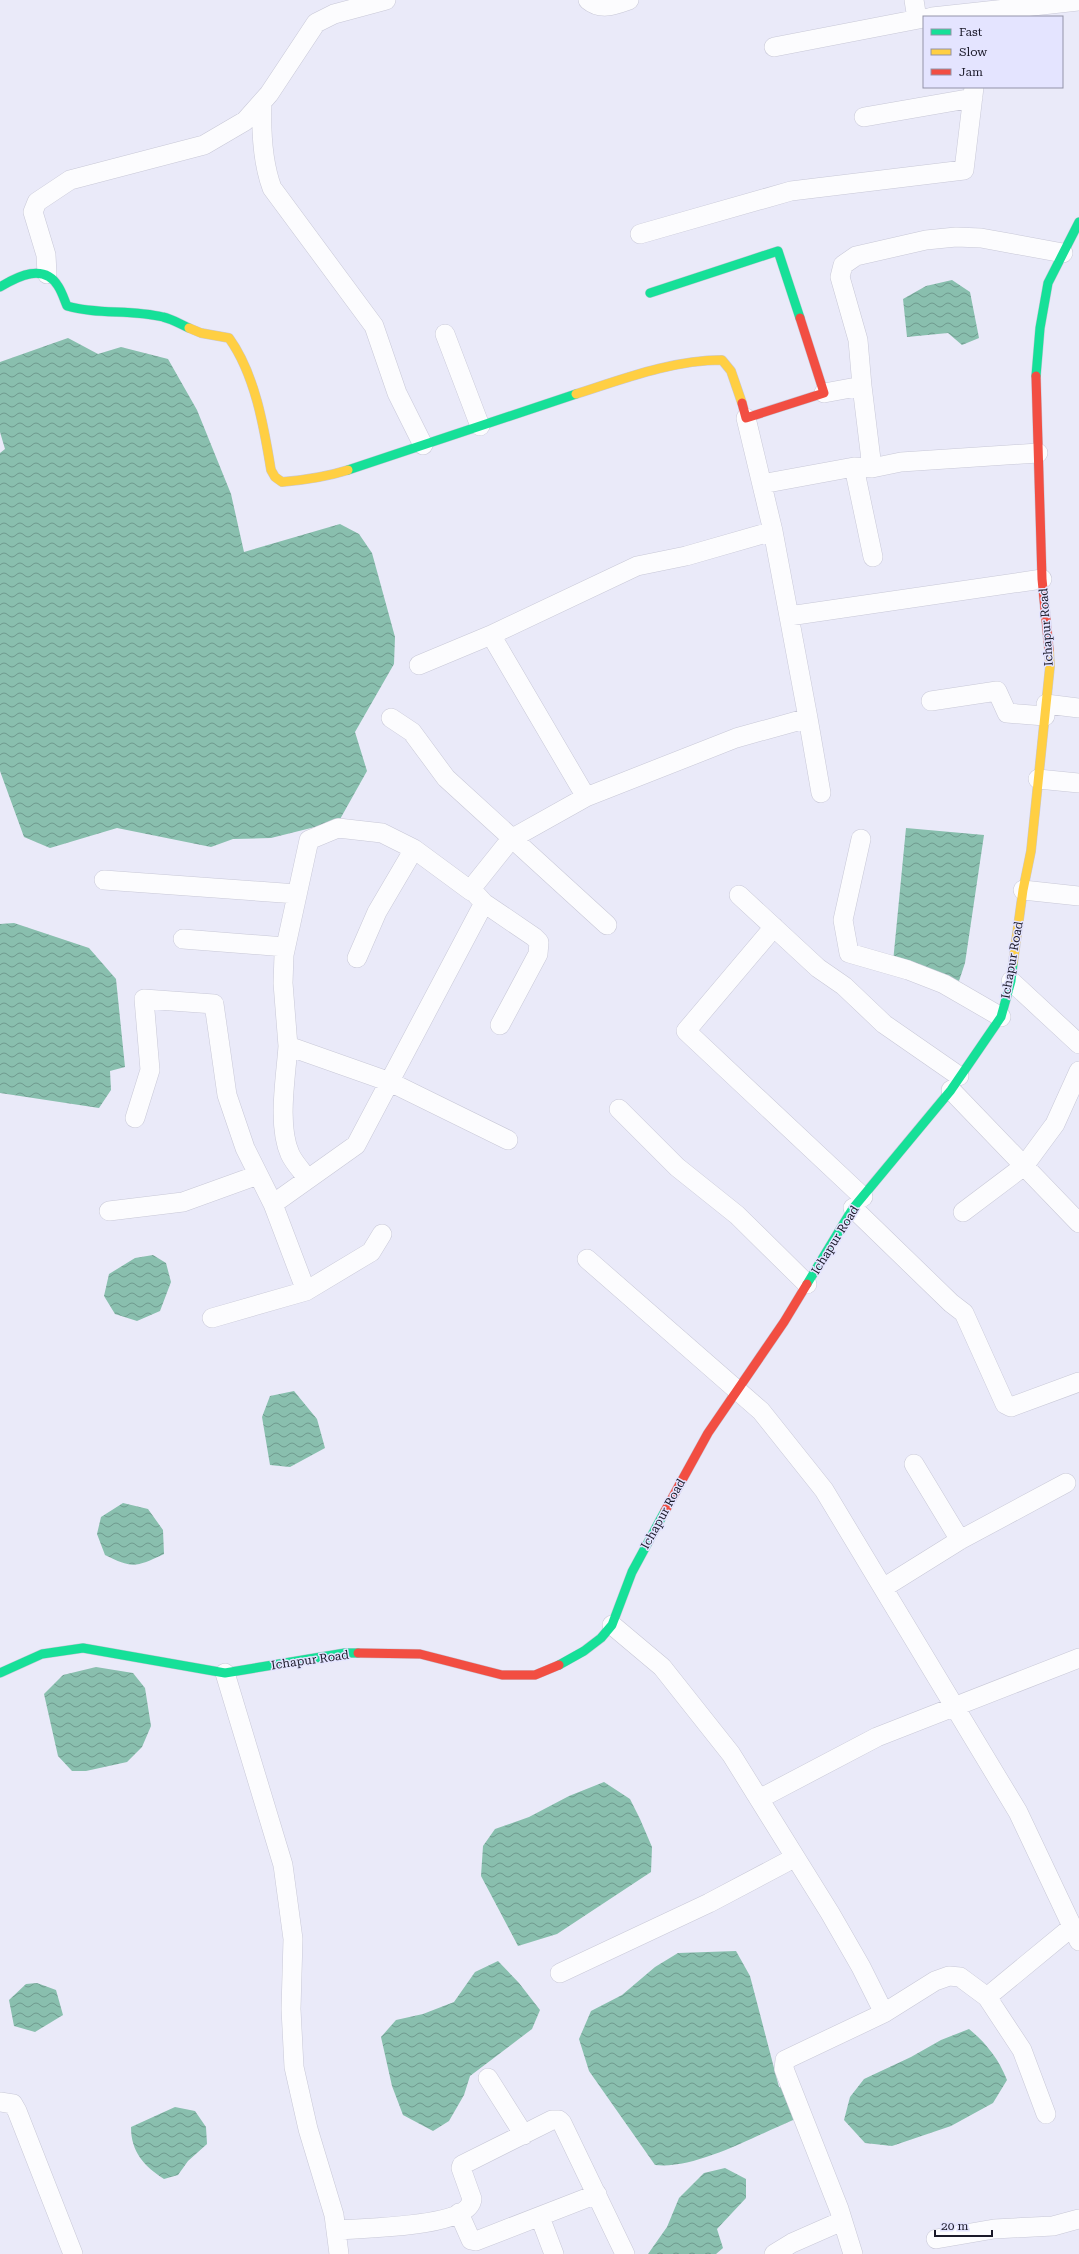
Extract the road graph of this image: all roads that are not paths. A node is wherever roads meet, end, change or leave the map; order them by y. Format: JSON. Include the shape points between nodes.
{"nodes":[{"id":1,"x":386,"y":0,"type":"edge"},
{"id":2,"x":588,"y":0,"type":"edge"},
{"id":3,"x":629,"y":0,"type":"edge"},
{"id":4,"x":914,"y":0,"type":"edge"},
{"id":5,"x":1079,"y":1,"type":"edge"},
{"id":6,"x":970,"y":15,"type":"edge"},
{"id":7,"x":923,"y":16,"type":"edge"},
{"id":8,"x":955,"y":16,"type":"edge"},
{"id":9,"x":923,"y":18,"type":"edge"},
{"id":10,"x":774,"y":47,"type":"dead end"},
{"id":11,"x":974,"y":92,"type":"edge"},
{"id":12,"x":262,"y":103,"type":"junction"},
{"id":13,"x":864,"y":117,"type":"dead end"},
{"id":14,"x":1079,"y":222,"type":"edge"},
{"id":15,"x":640,"y":234,"type":"dead end"},
{"id":16,"x":1063,"y":252,"type":"junction"},
{"id":17,"x":47,"y":274,"type":"junction"},
{"id":18,"x":0,"y":287,"type":"edge"},
{"id":19,"x":650,"y":293,"type":"dead end"},
{"id":20,"x":445,"y":334,"type":"dead end"},
{"id":21,"x":862,"y":386,"type":"junction"},
{"id":22,"x":824,"y":393,"type":"junction"},
{"id":23,"x":746,"y":418,"type":"junction"},
{"id":24,"x":480,"y":426,"type":"junction"},
{"id":25,"x":423,"y":445,"type":"junction"},
{"id":26,"x":1038,"y":453,"type":"junction"},
{"id":27,"x":854,"y":468,"type":"junction"},
{"id":28,"x":872,"y":468,"type":"junction"},
{"id":29,"x":762,"y":484,"type":"junction"},
{"id":30,"x":773,"y":531,"type":"junction"},
{"id":31,"x":873,"y":557,"type":"dead end"},
{"id":32,"x":1042,"y":579,"type":"junction"},
{"id":33,"x":789,"y":616,"type":"junction"},
{"id":34,"x":491,"y":635,"type":"junction"},
{"id":35,"x":419,"y":665,"type":"dead end"},
{"id":36,"x":931,"y":701,"type":"dead end"},
{"id":37,"x":1079,"y":708,"type":"edge"},
{"id":38,"x":1046,"y":710,"type":"junction"},
{"id":39,"x":391,"y":718,"type":"dead end"},
{"id":40,"x":808,"y":718,"type":"junction"},
{"id":41,"x":1038,"y":779,"type":"junction"},
{"id":42,"x":1079,"y":783,"type":"edge"},
{"id":43,"x":821,"y":793,"type":"dead end"},
{"id":44,"x":586,"y":797,"type":"junction"},
{"id":45,"x":511,"y":839,"type":"junction"},
{"id":46,"x":861,"y":839,"type":"dead end"},
{"id":47,"x":414,"y":849,"type":"junction"},
{"id":48,"x":104,"y":880,"type":"dead end"},
{"id":49,"x":1023,"y":890,"type":"junction"},
{"id":50,"x":297,"y":894,"type":"junction"},
{"id":51,"x":739,"y":895,"type":"dead end"},
{"id":52,"x":1079,"y":896,"type":"edge"},
{"id":53,"x":477,"y":897,"type":"junction"},
{"id":54,"x":607,"y":925,"type":"dead end"},
{"id":55,"x":774,"y":927,"type":"junction"},
{"id":56,"x":183,"y":939,"type":"dead end"},
{"id":57,"x":285,"y":947,"type":"junction"},
{"id":58,"x":357,"y":958,"type":"dead end"},
{"id":59,"x":1011,"y":981,"type":"junction"},
{"id":60,"x":1001,"y":1017,"type":"junction"},
{"id":61,"x":500,"y":1025,"type":"dead end"},
{"id":62,"x":1079,"y":1044,"type":"edge"},
{"id":63,"x":288,"y":1046,"type":"junction"},
{"id":64,"x":1079,"y":1071,"type":"edge"},
{"id":65,"x":390,"y":1082,"type":"junction"},
{"id":66,"x":955,"y":1083,"type":"junction"},
{"id":67,"x":620,"y":1109,"type":"dead end"},
{"id":68,"x":135,"y":1118,"type":"dead end"},
{"id":69,"x":508,"y":1140,"type":"dead end"},
{"id":70,"x":1024,"y":1166,"type":"junction"},
{"id":71,"x":258,"y":1175,"type":"junction"},
{"id":72,"x":308,"y":1179,"type":"junction"},
{"id":73,"x":858,"y":1203,"type":"junction"},
{"id":74,"x":273,"y":1204,"type":"junction"},
{"id":75,"x":109,"y":1211,"type":"dead end"},
{"id":76,"x":963,"y":1212,"type":"dead end"},
{"id":77,"x":1079,"y":1222,"type":"edge"},
{"id":78,"x":382,"y":1234,"type":"dead end"},
{"id":79,"x":588,"y":1259,"type":"dead end"},
{"id":80,"x":807,"y":1284,"type":"junction"},
{"id":81,"x":306,"y":1292,"type":"junction"},
{"id":82,"x":212,"y":1318,"type":"dead end"},
{"id":83,"x":1079,"y":1382,"type":"edge"},
{"id":84,"x":737,"y":1391,"type":"junction"},
{"id":85,"x":914,"y":1464,"type":"dead end"},
{"id":86,"x":1066,"y":1482,"type":"dead end"},
{"id":87,"x":960,"y":1540,"type":"junction"},
{"id":88,"x":883,"y":1588,"type":"junction"},
{"id":89,"x":612,"y":1625,"type":"junction"},
{"id":90,"x":1079,"y":1658,"type":"edge"},
{"id":91,"x":0,"y":1673,"type":"edge"},
{"id":92,"x":225,"y":1673,"type":"junction"},
{"id":93,"x":954,"y":1707,"type":"junction"},
{"id":94,"x":759,"y":1799,"type":"junction"},
{"id":95,"x":794,"y":1858,"type":"junction"},
{"id":96,"x":1076,"y":1934,"type":"edge"},
{"id":97,"x":560,"y":1973,"type":"dead end"},
{"id":98,"x":986,"y":1997,"type":"junction"},
{"id":99,"x":884,"y":2013,"type":"junction"},
{"id":100,"x":488,"y":2078,"type":"dead end"},
{"id":101,"x":0,"y":2102,"type":"edge"},
{"id":102,"x":1046,"y":2114,"type":"dead end"},
{"id":103,"x":524,"y":2135,"type":"junction"},
{"id":104,"x":597,"y":2194,"type":"junction"},
{"id":105,"x":460,"y":2213,"type":"junction"},
{"id":106,"x":540,"y":2217,"type":"junction"},
{"id":107,"x":1079,"y":2219,"type":"edge"},
{"id":108,"x":842,"y":2220,"type":"junction"},
{"id":109,"x":336,"y":2230,"type":"junction"},
{"id":110,"x":936,"y":2239,"type":"dead end"},
{"id":111,"x":72,"y":2254,"type":"edge"},
{"id":112,"x":339,"y":2254,"type":"edge"},
{"id":113,"x":554,"y":2254,"type":"edge"},
{"id":114,"x":625,"y":2254,"type":"edge"},
{"id":115,"x":774,"y":2254,"type":"edge"},
{"id":116,"x":853,"y":2254,"type":"edge"}],
"edges":[{"from":1,"to":12,"type":"street","via":[[334,14],[316,23]]},
{"from":2,"to":3,"type":"street","via":[[598,7]]},
{"from":4,"to":7,"type":"street"},
{"from":5,"to":6,"type":"street"},
{"from":6,"to":8,"type":"street"},
{"from":9,"to":10,"type":"street"},
{"from":11,"to":13,"type":"street"},
{"from":11,"to":15,"type":"street","via":[[964,170],[791,191]]},
{"from":12,"to":17,"type":"street","via":[[245,121],[204,145],[70,180],[37,202],[34,212],[46,255]]},
{"from":12,"to":25,"type":"street","via":[[261,134],[267,176],[272,188],[374,326],[397,392]]},
{"from":14,"to":16,"type":"street","name":"Ichapur Road"},
{"from":16,"to":21,"type":"street","via":[[981,238],[956,237],[926,240],[856,256],[842,265],[840,277],[858,340]]},
{"from":16,"to":26,"type":"street","name":"Ichapur Road","via":[[1048,283],[1040,328],[1035,383]]},
{"from":17,"to":18,"type":"street","via":[[32,273]]},
{"from":17,"to":25,"type":"street","via":[[57,283],[66,306],[162,317],[201,333],[229,338],[237,349],[262,415],[271,470],[282,482],[321,478]]},
{"from":19,"to":22,"type":"street","via":[[778,251]]},
{"from":20,"to":24,"type":"street"},
{"from":21,"to":22,"type":"street"},
{"from":21,"to":28,"type":"street"},
{"from":22,"to":23,"type":"street"},
{"from":23,"to":24,"type":"street","via":[[731,370],[723,361],[713,357],[670,367]]},
{"from":23,"to":29,"type":"street"},
{"from":24,"to":25,"type":"street"},
{"from":26,"to":28,"type":"street","via":[[901,462]]},
{"from":26,"to":32,"type":"street","name":"Ichapur Road"},
{"from":27,"to":28,"type":"street"},
{"from":27,"to":29,"type":"street"},
{"from":27,"to":31,"type":"street"},
{"from":29,"to":30,"type":"street"},
{"from":30,"to":33,"type":"street"},
{"from":30,"to":34,"type":"street","via":[[686,556],[637,566]]},
{"from":32,"to":33,"type":"street"},
{"from":32,"to":38,"type":"street","name":"Ichapur Road","via":[[1050,666]]},
{"from":33,"to":40,"type":"street"},
{"from":34,"to":35,"type":"street"},
{"from":34,"to":44,"type":"street"},
{"from":36,"to":38,"type":"street","via":[[997,691],[1007,713]]},
{"from":37,"to":38,"type":"street"},
{"from":38,"to":41,"type":"street","name":"Ichapur Road"},
{"from":39,"to":45,"type":"street","via":[[412,732],[446,778]]},
{"from":40,"to":43,"type":"street"},
{"from":40,"to":44,"type":"street","via":[[736,738]]},
{"from":41,"to":42,"type":"street"},
{"from":41,"to":49,"type":"street","name":"Ichapur Road","via":[[1031,851]]},
{"from":44,"to":45,"type":"street"},
{"from":45,"to":53,"type":"street"},
{"from":45,"to":54,"type":"street"},
{"from":46,"to":60,"type":"street","via":[[843,920],[848,953],[908,970],[944,984]]},
{"from":47,"to":50,"type":"street","via":[[382,833],[338,828],[309,840]]},
{"from":47,"to":53,"type":"street"},
{"from":47,"to":58,"type":"street","via":[[377,912]]},
{"from":48,"to":50,"type":"street"},
{"from":49,"to":52,"type":"street"},
{"from":49,"to":59,"type":"street","name":"Ichapur Road"},
{"from":50,"to":57,"type":"street"},
{"from":51,"to":55,"type":"street"},
{"from":53,"to":61,"type":"street","via":[[538,942],[538,954]]},
{"from":53,"to":65,"type":"street"},
{"from":55,"to":66,"type":"street","via":[[818,968],[844,986],[884,1024]]},
{"from":55,"to":73,"type":"street","via":[[686,1031]]},
{"from":56,"to":57,"type":"street"},
{"from":57,"to":63,"type":"street","via":[[283,983]]},
{"from":59,"to":60,"type":"street","name":"Ichapur Road"},
{"from":59,"to":62,"type":"street"},
{"from":60,"to":66,"type":"street","name":"Ichapur Road"},
{"from":63,"to":65,"type":"street"},
{"from":63,"to":72,"type":"street","via":[[283,1113],[285,1139],[290,1154]]},
{"from":64,"to":70,"type":"street","via":[[1055,1124]]},
{"from":65,"to":69,"type":"street"},
{"from":65,"to":72,"type":"street","via":[[356,1145]]},
{"from":66,"to":70,"type":"street"},
{"from":66,"to":73,"type":"street","name":"Ichapur Road"},
{"from":67,"to":80,"type":"street","via":[[677,1167],[737,1215]]},
{"from":68,"to":71,"type":"street","via":[[150,1070],[144,999],[214,1004],[227,1095],[245,1148]]},
{"from":70,"to":76,"type":"street"},
{"from":70,"to":77,"type":"street"},
{"from":71,"to":74,"type":"street"},
{"from":71,"to":75,"type":"street","via":[[183,1202]]},
{"from":72,"to":74,"type":"street"},
{"from":73,"to":80,"type":"street","name":"Ichapur Road"},
{"from":73,"to":83,"type":"street","via":[[951,1303],[964,1313],[1005,1404],[1011,1407]]},
{"from":74,"to":81,"type":"street"},
{"from":78,"to":81,"type":"street","via":[[371,1252]]},
{"from":79,"to":84,"type":"street"},
{"from":80,"to":84,"type":"street","name":"Ichapur Road"},
{"from":81,"to":82,"type":"street"},
{"from":84,"to":88,"type":"street","via":[[761,1411],[824,1490]]},
{"from":84,"to":89,"type":"street","name":"Ichapur Road","via":[[708,1433],[632,1572]]},
{"from":85,"to":87,"type":"street"},
{"from":86,"to":87,"type":"street"},
{"from":87,"to":88,"type":"street"},
{"from":88,"to":93,"type":"street"},
{"from":89,"to":92,"type":"street","name":"Ichapur Road","via":[[601,1638],[584,1651],[535,1675],[502,1675],[420,1654],[352,1653]]},
{"from":89,"to":94,"type":"street","via":[[662,1667],[731,1754]]},
{"from":90,"to":93,"type":"street"},
{"from":91,"to":92,"type":"street","name":"Ichapur Road","via":[[42,1654],[83,1648]]},
{"from":92,"to":109,"type":"street","via":[[283,1864],[292,1939],[290,2009],[294,2067]]},
{"from":93,"to":94,"type":"street","via":[[877,1737]]},
{"from":93,"to":96,"type":"street","via":[[1018,1812]]},
{"from":94,"to":95,"type":"street"},
{"from":95,"to":97,"type":"street","via":[[709,1903]]},
{"from":95,"to":99,"type":"street","via":[[830,1913]]},
{"from":96,"to":98,"type":"street"},
{"from":98,"to":99,"type":"street","via":[[960,1977],[949,1976],[935,1981]]},
{"from":98,"to":102,"type":"street","via":[[1022,2050]]},
{"from":99,"to":108,"type":"street","via":[[792,2056],[784,2063],[789,2083]]},
{"from":100,"to":103,"type":"street"},
{"from":101,"to":111,"type":"street","via":[[13,2104],[17,2111]]},
{"from":103,"to":104,"type":"street","via":[[552,2120],[559,2120]]},
{"from":103,"to":105,"type":"street","via":[[462,2165],[472,2199],[468,2208]]},
{"from":104,"to":106,"type":"street"},
{"from":104,"to":114,"type":"street"},
{"from":105,"to":106,"type":"street","via":[[468,2236],[476,2241]]},
{"from":105,"to":109,"type":"street","via":[[432,2222]]},
{"from":106,"to":113,"type":"street"},
{"from":107,"to":110,"type":"street","via":[[1053,2226],[994,2228]]},
{"from":108,"to":115,"type":"street"},
{"from":108,"to":116,"type":"street"},
{"from":109,"to":112,"type":"street"}]}
